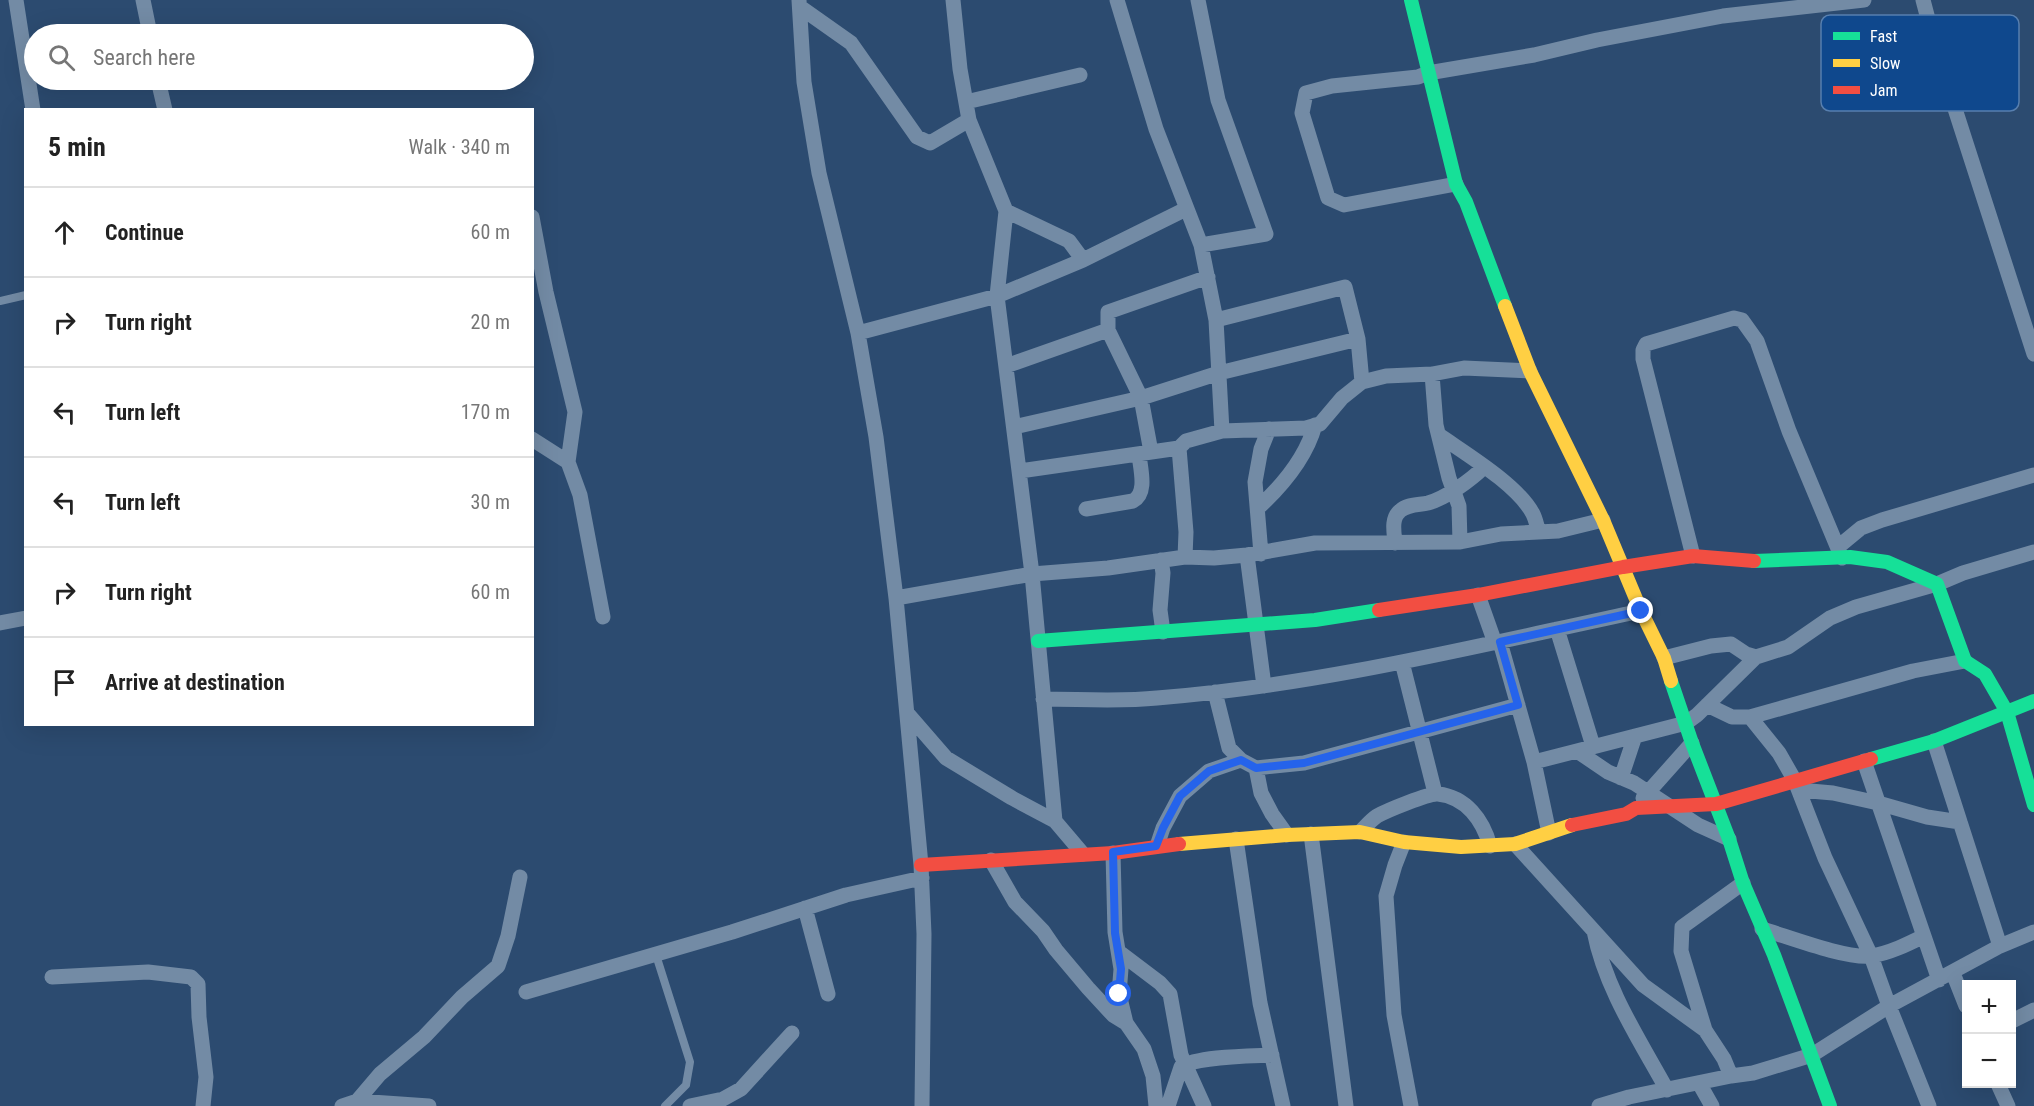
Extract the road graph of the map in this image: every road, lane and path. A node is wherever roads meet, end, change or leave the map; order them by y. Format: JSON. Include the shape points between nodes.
{"nodes":[{"id":1,"x":16,"y":0,"type":"edge"},
{"id":2,"x":144,"y":0,"type":"edge"},
{"id":3,"x":953,"y":0,"type":"edge"},
{"id":4,"x":1117,"y":0,"type":"edge"},
{"id":5,"x":1198,"y":0,"type":"edge"},
{"id":6,"x":1411,"y":0,"type":"edge"},
{"id":7,"x":1864,"y":0,"type":"edge"},
{"id":8,"x":1923,"y":0,"type":"edge"},
{"id":9,"x":799,"y":4,"type":"edge"},
{"id":10,"x":1927,"y":15,"type":"edge"},
{"id":11,"x":148,"y":24,"type":"edge"},
{"id":12,"x":24,"y":52,"type":"edge"},
{"id":13,"x":1428,"y":73,"type":"junction"},
{"id":14,"x":1080,"y":75,"type":"dead end"},
{"id":15,"x":30,"y":90,"type":"edge"},
{"id":16,"x":160,"y":90,"type":"edge"},
{"id":17,"x":966,"y":102,"type":"junction"},
{"id":18,"x":33,"y":108,"type":"edge"},
{"id":19,"x":165,"y":108,"type":"edge"},
{"id":20,"x":1956,"y":111,"type":"edge"},
{"id":21,"x":969,"y":120,"type":"junction"},
{"id":22,"x":1456,"y":184,"type":"junction"},
{"id":23,"x":1186,"y":209,"type":"junction"},
{"id":24,"x":1006,"y":211,"type":"junction"},
{"id":25,"x":534,"y":228,"type":"edge"},
{"id":26,"x":1201,"y":245,"type":"junction"},
{"id":27,"x":1083,"y":260,"type":"junction"},
{"id":28,"x":1208,"y":277,"type":"junction"},
{"id":29,"x":24,"y":295,"type":"edge"},
{"id":30,"x":997,"y":296,"type":"junction"},
{"id":31,"x":0,"y":300,"type":"edge"},
{"id":32,"x":1216,"y":320,"type":"junction"},
{"id":33,"x":1108,"y":330,"type":"junction"},
{"id":34,"x":858,"y":333,"type":"junction"},
{"id":35,"x":1358,"y":339,"type":"junction"},
{"id":36,"x":2034,"y":354,"type":"edge"},
{"id":37,"x":1006,"y":366,"type":"junction"},
{"id":38,"x":1530,"y":371,"type":"junction"},
{"id":39,"x":1219,"y":373,"type":"junction"},
{"id":40,"x":1432,"y":374,"type":"junction"},
{"id":41,"x":1362,"y":382,"type":"junction"},
{"id":42,"x":1141,"y":398,"type":"junction"},
{"id":43,"x":1315,"y":425,"type":"junction"},
{"id":44,"x":1014,"y":427,"type":"junction"},
{"id":45,"x":1269,"y":429,"type":"junction"},
{"id":46,"x":1222,"y":431,"type":"junction"},
{"id":47,"x":1439,"y":435,"type":"junction"},
{"id":48,"x":534,"y":440,"type":"edge"},
{"id":49,"x":1179,"y":448,"type":"junction"},
{"id":50,"x":1145,"y":453,"type":"junction"},
{"id":51,"x":568,"y":462,"type":"junction"},
{"id":52,"x":1484,"y":467,"type":"junction"},
{"id":53,"x":1020,"y":471,"type":"junction"},
{"id":54,"x":2034,"y":475,"type":"edge"},
{"id":55,"x":1453,"y":490,"type":"junction"},
{"id":56,"x":1257,"y":508,"type":"junction"},
{"id":57,"x":1086,"y":510,"type":"dead end"},
{"id":58,"x":1603,"y":520,"type":"junction"},
{"id":59,"x":1539,"y":532,"type":"junction"},
{"id":60,"x":1460,"y":542,"type":"junction"},
{"id":61,"x":1395,"y":543,"type":"junction"},
{"id":62,"x":1840,"y":552,"type":"junction"},
{"id":63,"x":2034,"y":552,"type":"edge"},
{"id":64,"x":1254,"y":555,"type":"junction"},
{"id":65,"x":1693,"y":556,"type":"junction"},
{"id":66,"x":1185,"y":557,"type":"junction"},
{"id":67,"x":1161,"y":560,"type":"junction"},
{"id":68,"x":1623,"y":567,"type":"junction"},
{"id":69,"x":1032,"y":574,"type":"junction"},
{"id":70,"x":1937,"y":584,"type":"junction"},
{"id":71,"x":1478,"y":595,"type":"junction"},
{"id":72,"x":896,"y":598,"type":"junction"},
{"id":73,"x":1641,"y":611,"type":"junction"},
{"id":74,"x":603,"y":617,"type":"dead end"},
{"id":75,"x":24,"y":618,"type":"edge"},
{"id":76,"x":0,"y":623,"type":"edge"},
{"id":77,"x":1257,"y":625,"type":"junction"},
{"id":78,"x":1557,"y":629,"type":"junction"},
{"id":79,"x":1163,"y":632,"type":"junction"},
{"id":80,"x":1038,"y":641,"type":"junction"},
{"id":81,"x":1497,"y":642,"type":"junction"},
{"id":82,"x":1756,"y":657,"type":"junction"},
{"id":83,"x":1664,"y":658,"type":"junction"},
{"id":84,"x":1965,"y":661,"type":"junction"},
{"id":85,"x":1402,"y":662,"type":"junction"},
{"id":86,"x":1264,"y":686,"type":"junction"},
{"id":87,"x":1215,"y":692,"type":"junction"},
{"id":88,"x":1043,"y":699,"type":"junction"},
{"id":89,"x":2034,"y":701,"type":"edge"},
{"id":90,"x":1518,"y":705,"type":"junction"},
{"id":91,"x":1707,"y":705,"type":"junction"},
{"id":92,"x":2007,"y":712,"type":"junction"},
{"id":93,"x":907,"y":713,"type":"junction"},
{"id":94,"x":1750,"y":717,"type":"junction"},
{"id":95,"x":1686,"y":723,"type":"junction"},
{"id":96,"x":1419,"y":731,"type":"junction"},
{"id":97,"x":1635,"y":736,"type":"junction"},
{"id":98,"x":1934,"y":741,"type":"junction"},
{"id":99,"x":1692,"y":743,"type":"junction"},
{"id":100,"x":1593,"y":747,"type":"junction"},
{"id":101,"x":1577,"y":750,"type":"junction"},
{"id":102,"x":1241,"y":760,"type":"junction"},
{"id":103,"x":1864,"y":761,"type":"junction"},
{"id":104,"x":1534,"y":762,"type":"junction"},
{"id":105,"x":1256,"y":768,"type":"junction"},
{"id":106,"x":1621,"y":778,"type":"junction"},
{"id":107,"x":1797,"y":786,"type":"junction"},
{"id":108,"x":1647,"y":792,"type":"junction"},
{"id":109,"x":1435,"y":794,"type":"junction"},
{"id":110,"x":1878,"y":803,"type":"junction"},
{"id":111,"x":1716,"y":804,"type":"junction"},
{"id":112,"x":2034,"y":805,"type":"edge"},
{"id":113,"x":1669,"y":807,"type":"junction"},
{"id":114,"x":1636,"y":808,"type":"junction"},
{"id":115,"x":1055,"y":821,"type":"junction"},
{"id":116,"x":1960,"y":822,"type":"junction"},
{"id":117,"x":1360,"y":832,"type":"junction"},
{"id":118,"x":1549,"y":833,"type":"junction"},
{"id":119,"x":1311,"y":834,"type":"junction"},
{"id":120,"x":1287,"y":835,"type":"junction"},
{"id":121,"x":1729,"y":838,"type":"junction"},
{"id":122,"x":1236,"y":839,"type":"junction"},
{"id":123,"x":1404,"y":842,"type":"junction"},
{"id":124,"x":1515,"y":844,"type":"junction"},
{"id":125,"x":1156,"y":846,"type":"junction"},
{"id":126,"x":1490,"y":846,"type":"junction"},
{"id":127,"x":1113,"y":852,"type":"junction"},
{"id":128,"x":1083,"y":854,"type":"junction"},
{"id":129,"x":991,"y":860,"type":"junction"},
{"id":130,"x":921,"y":871,"type":"junction"},
{"id":131,"x":520,"y":877,"type":"dead end"},
{"id":132,"x":1743,"y":883,"type":"junction"},
{"id":133,"x":805,"y":908,"type":"junction"},
{"id":134,"x":1762,"y":929,"type":"junction"},
{"id":135,"x":1594,"y":931,"type":"junction"},
{"id":136,"x":2034,"y":932,"type":"edge"},
{"id":137,"x":1924,"y":936,"type":"junction"},
{"id":138,"x":2000,"y":946,"type":"junction"},
{"id":139,"x":1119,"y":952,"type":"junction"},
{"id":140,"x":656,"y":954,"type":"junction"},
{"id":141,"x":1871,"y":956,"type":"junction"},
{"id":142,"x":1946,"y":976,"type":"junction"},
{"id":143,"x":52,"y":977,"type":"dead end"},
{"id":144,"x":1689,"y":978,"type":"junction"},
{"id":145,"x":526,"y":992,"type":"dead end"},
{"id":146,"x":828,"y":994,"type":"dead end"},
{"id":147,"x":1962,"y":1000,"type":"edge"},
{"id":148,"x":1888,"y":1006,"type":"junction"},
{"id":149,"x":1675,"y":1008,"type":"junction"},
{"id":150,"x":2034,"y":1010,"type":"edge"},
{"id":151,"x":2016,"y":1019,"type":"edge"},
{"id":152,"x":1126,"y":1023,"type":"junction"},
{"id":153,"x":1705,"y":1030,"type":"junction"},
{"id":154,"x":792,"y":1033,"type":"dead end"},
{"id":155,"x":1272,"y":1055,"type":"junction"},
{"id":156,"x":1812,"y":1055,"type":"junction"},
{"id":157,"x":1185,"y":1064,"type":"junction"},
{"id":158,"x":1731,"y":1076,"type":"junction"},
{"id":159,"x":1699,"y":1083,"type":"junction"},
{"id":160,"x":2000,"y":1088,"type":"edge"},
{"id":161,"x":1667,"y":1089,"type":"junction"},
{"id":162,"x":357,"y":1101,"type":"junction"},
{"id":163,"x":203,"y":1106,"type":"edge"},
{"id":164,"x":342,"y":1106,"type":"edge"},
{"id":165,"x":429,"y":1106,"type":"edge"},
{"id":166,"x":665,"y":1106,"type":"edge"},
{"id":167,"x":690,"y":1106,"type":"edge"},
{"id":168,"x":922,"y":1106,"type":"edge"},
{"id":169,"x":1156,"y":1106,"type":"edge"},
{"id":170,"x":1168,"y":1106,"type":"edge"},
{"id":171,"x":1204,"y":1106,"type":"edge"},
{"id":172,"x":1283,"y":1106,"type":"edge"},
{"id":173,"x":1346,"y":1106,"type":"edge"},
{"id":174,"x":1411,"y":1106,"type":"edge"},
{"id":175,"x":1599,"y":1106,"type":"edge"},
{"id":176,"x":1712,"y":1106,"type":"edge"},
{"id":177,"x":1830,"y":1106,"type":"edge"},
{"id":178,"x":1929,"y":1106,"type":"edge"},
{"id":179,"x":2008,"y":1106,"type":"edge"}],
"edges":[{"from":1,"to":12,"type":"street"},
{"from":2,"to":11,"type":"street"},
{"from":3,"to":17,"type":"street"},
{"from":4,"to":23,"type":"street","via":[[1156,129]]},
{"from":5,"to":26,"type":"street","via":[[1218,100],[1266,234]]},
{"from":6,"to":13,"type":"street"},
{"from":7,"to":13,"type":"street","via":[[1723,16]]},
{"from":8,"to":10,"type":"street"},
{"from":9,"to":21,"type":"street","via":[[851,43],[917,137],[930,143]]},
{"from":9,"to":34,"type":"street","via":[[804,82],[819,173]]},
{"from":13,"to":22,"type":"street"},
{"from":13,"to":22,"type":"street","via":[[1306,93],[1302,113],[1328,198],[1344,205]]},
{"from":14,"to":17,"type":"street"},
{"from":15,"to":18,"type":"street"},
{"from":16,"to":19,"type":"street"},
{"from":17,"to":21,"type":"street"},
{"from":20,"to":36,"type":"street"},
{"from":21,"to":24,"type":"street"},
{"from":22,"to":38,"type":"street"},
{"from":23,"to":26,"type":"street"},
{"from":23,"to":27,"type":"street"},
{"from":24,"to":27,"type":"street","via":[[1069,241]]},
{"from":24,"to":30,"type":"street"},
{"from":25,"to":51,"type":"street","via":[[575,412]]},
{"from":26,"to":28,"type":"street"},
{"from":27,"to":30,"type":"street"},
{"from":28,"to":32,"type":"street"},
{"from":28,"to":33,"type":"street","via":[[1108,312]]},
{"from":29,"to":31,"type":"lane"},
{"from":30,"to":34,"type":"street"},
{"from":30,"to":37,"type":"street"},
{"from":32,"to":35,"type":"street","via":[[1345,287]]},
{"from":32,"to":39,"type":"street"},
{"from":33,"to":37,"type":"street"},
{"from":33,"to":42,"type":"street"},
{"from":34,"to":72,"type":"street","via":[[876,437]]},
{"from":35,"to":39,"type":"street"},
{"from":35,"to":41,"type":"street"},
{"from":37,"to":44,"type":"street"},
{"from":38,"to":40,"type":"street","via":[[1464,368]]},
{"from":38,"to":58,"type":"street"},
{"from":39,"to":42,"type":"street"},
{"from":39,"to":46,"type":"street"},
{"from":40,"to":41,"type":"street","via":[[1386,376]]},
{"from":40,"to":47,"type":"street"},
{"from":41,"to":43,"type":"street"},
{"from":42,"to":44,"type":"street"},
{"from":42,"to":50,"type":"street"},
{"from":43,"to":45,"type":"street"},
{"from":43,"to":56,"type":"street","via":[[1310,444],[1296,465]]},
{"from":44,"to":53,"type":"street"},
{"from":45,"to":46,"type":"street"},
{"from":45,"to":56,"type":"street","via":[[1255,482]]},
{"from":46,"to":49,"type":"street","via":[[1186,441]]},
{"from":47,"to":52,"type":"street"},
{"from":47,"to":55,"type":"street"},
{"from":48,"to":51,"type":"street"},
{"from":49,"to":50,"type":"street"},
{"from":49,"to":66,"type":"street"},
{"from":50,"to":53,"type":"street"},
{"from":50,"to":57,"type":"street","via":[[1139,498]]},
{"from":51,"to":74,"type":"street","via":[[580,495]]},
{"from":52,"to":55,"type":"street"},
{"from":52,"to":59,"type":"street","via":[[1522,498]]},
{"from":53,"to":69,"type":"street"},
{"from":54,"to":62,"type":"street","via":[[1861,528]]},
{"from":55,"to":60,"type":"street","via":[[1459,506]]},
{"from":55,"to":61,"type":"street","via":[[1430,503],[1401,509],[1395,516]]},
{"from":56,"to":64,"type":"street"},
{"from":58,"to":59,"type":"street"},
{"from":58,"to":68,"type":"street"},
{"from":59,"to":60,"type":"street"},
{"from":60,"to":61,"type":"street"},
{"from":61,"to":64,"type":"street","via":[[1315,543]]},
{"from":62,"to":65,"type":"street","via":[[1746,561]]},
{"from":62,"to":65,"type":"street","via":[[1757,342],[1742,320],[1734,318],[1646,344],[1643,350]]},
{"from":62,"to":70,"type":"street","via":[[1887,562]]},
{"from":63,"to":70,"type":"street"},
{"from":64,"to":66,"type":"street"},
{"from":64,"to":77,"type":"street"},
{"from":65,"to":68,"type":"street"},
{"from":66,"to":67,"type":"street"},
{"from":67,"to":69,"type":"street"},
{"from":67,"to":79,"type":"street"},
{"from":68,"to":71,"type":"street"},
{"from":68,"to":73,"type":"street"},
{"from":69,"to":72,"type":"street"},
{"from":69,"to":80,"type":"street"},
{"from":70,"to":82,"type":"street","via":[[1856,607],[1830,618],[1788,647]]},
{"from":70,"to":84,"type":"street"},
{"from":71,"to":77,"type":"street"},
{"from":71,"to":81,"type":"street"},
{"from":72,"to":93,"type":"street"},
{"from":73,"to":78,"type":"street"},
{"from":73,"to":83,"type":"street"},
{"from":75,"to":76,"type":"street"},
{"from":77,"to":79,"type":"street"},
{"from":77,"to":86,"type":"street"},
{"from":78,"to":81,"type":"street"},
{"from":78,"to":100,"type":"street"},
{"from":79,"to":80,"type":"street"},
{"from":80,"to":88,"type":"street"},
{"from":81,"to":85,"type":"street"},
{"from":81,"to":90,"type":"street"},
{"from":82,"to":83,"type":"street","via":[[1731,644]]},
{"from":82,"to":91,"type":"street"},
{"from":83,"to":95,"type":"street"},
{"from":84,"to":92,"type":"street","via":[[1985,674]]},
{"from":84,"to":94,"type":"street","via":[[1913,671]]},
{"from":85,"to":86,"type":"street"},
{"from":85,"to":96,"type":"street"},
{"from":86,"to":87,"type":"street"},
{"from":87,"to":88,"type":"street","via":[[1154,699]]},
{"from":87,"to":102,"type":"street","via":[[1229,748]]},
{"from":88,"to":115,"type":"street"},
{"from":89,"to":92,"type":"street"},
{"from":90,"to":96,"type":"street"},
{"from":90,"to":104,"type":"street"},
{"from":91,"to":94,"type":"street","via":[[1732,717]]},
{"from":91,"to":95,"type":"street"},
{"from":92,"to":98,"type":"street"},
{"from":92,"to":112,"type":"street"},
{"from":93,"to":115,"type":"street","via":[[946,758]]},
{"from":93,"to":130,"type":"street"},
{"from":94,"to":107,"type":"street","via":[[1779,753]]},
{"from":95,"to":97,"type":"street"},
{"from":95,"to":99,"type":"street"},
{"from":96,"to":105,"type":"street","via":[[1304,763]]},
{"from":96,"to":109,"type":"street"},
{"from":97,"to":100,"type":"street"},
{"from":97,"to":106,"type":"street"},
{"from":98,"to":103,"type":"street"},
{"from":98,"to":116,"type":"street"},
{"from":99,"to":108,"type":"street"},
{"from":99,"to":111,"type":"street"},
{"from":100,"to":101,"type":"street"},
{"from":101,"to":104,"type":"street"},
{"from":101,"to":106,"type":"street"},
{"from":102,"to":105,"type":"street"},
{"from":102,"to":125,"type":"street","via":[[1209,771],[1180,796]]},
{"from":103,"to":107,"type":"street"},
{"from":103,"to":110,"type":"street"},
{"from":104,"to":118,"type":"street"},
{"from":105,"to":120,"type":"street","via":[[1261,793]]},
{"from":106,"to":108,"type":"street"},
{"from":107,"to":110,"type":"street"},
{"from":107,"to":111,"type":"street"},
{"from":107,"to":141,"type":"street","via":[[1825,858]]},
{"from":108,"to":113,"type":"street"},
{"from":108,"to":114,"type":"street"},
{"from":109,"to":117,"type":"street","via":[[1377,816]]},
{"from":109,"to":126,"type":"street","via":[[1454,798],[1476,814]]},
{"from":110,"to":116,"type":"street"},
{"from":110,"to":137,"type":"street"},
{"from":111,"to":113,"type":"street"},
{"from":111,"to":121,"type":"street"},
{"from":113,"to":114,"type":"street"},
{"from":113,"to":121,"type":"street"},
{"from":114,"to":118,"type":"street","via":[[1626,814]]},
{"from":115,"to":128,"type":"street"},
{"from":116,"to":138,"type":"street"},
{"from":117,"to":119,"type":"street"},
{"from":117,"to":123,"type":"street"},
{"from":118,"to":124,"type":"street"},
{"from":119,"to":120,"type":"street"},
{"from":119,"to":173,"type":"street"},
{"from":120,"to":122,"type":"street"},
{"from":121,"to":132,"type":"street"},
{"from":122,"to":125,"type":"street"},
{"from":122,"to":155,"type":"street","via":[[1260,1003]]},
{"from":123,"to":126,"type":"street"},
{"from":123,"to":174,"type":"street","via":[[1386,896],[1394,1015]]},
{"from":124,"to":126,"type":"street"},
{"from":124,"to":135,"type":"street"},
{"from":125,"to":127,"type":"street"},
{"from":127,"to":128,"type":"street"},
{"from":127,"to":139,"type":"street"},
{"from":128,"to":129,"type":"street"},
{"from":129,"to":130,"type":"street"},
{"from":129,"to":152,"type":"street","via":[[1016,902],[1113,1015]]},
{"from":130,"to":133,"type":"street"},
{"from":130,"to":168,"type":"street"},
{"from":131,"to":162,"type":"street","via":[[498,966],[380,1074]]},
{"from":132,"to":134,"type":"street"},
{"from":132,"to":144,"type":"street","via":[[1682,927],[1681,951]]},
{"from":133,"to":140,"type":"street"},
{"from":133,"to":146,"type":"street"},
{"from":134,"to":141,"type":"street","via":[[1848,954]]},
{"from":134,"to":156,"type":"street"},
{"from":135,"to":149,"type":"street","via":[[1643,985]]},
{"from":135,"to":161,"type":"street","via":[[1599,954],[1624,1014]]},
{"from":136,"to":138,"type":"street"},
{"from":137,"to":141,"type":"street"},
{"from":137,"to":142,"type":"street"},
{"from":138,"to":142,"type":"street"},
{"from":139,"to":152,"type":"street","via":[[1119,994]]},
{"from":139,"to":157,"type":"street","via":[[1170,994]]},
{"from":140,"to":145,"type":"street"},
{"from":140,"to":166,"type":"lane","via":[[690,1062],[686,1085]]},
{"from":141,"to":148,"type":"street"},
{"from":142,"to":147,"type":"street"},
{"from":142,"to":148,"type":"street"},
{"from":143,"to":163,"type":"street","via":[[148,972],[191,976],[198,984],[206,1077]]},
{"from":144,"to":149,"type":"street"},
{"from":144,"to":153,"type":"street"},
{"from":148,"to":156,"type":"street"},
{"from":148,"to":178,"type":"street"},
{"from":149,"to":153,"type":"street"},
{"from":150,"to":151,"type":"street"},
{"from":152,"to":169,"type":"street","via":[[1144,1049],[1153,1076]]},
{"from":153,"to":158,"type":"street"},
{"from":154,"to":167,"type":"street","via":[[741,1089],[723,1100]]},
{"from":155,"to":157,"type":"street"},
{"from":155,"to":172,"type":"street"},
{"from":156,"to":158,"type":"street"},
{"from":156,"to":177,"type":"street"},
{"from":157,"to":170,"type":"street"},
{"from":157,"to":171,"type":"street"},
{"from":158,"to":159,"type":"street"},
{"from":159,"to":161,"type":"street"},
{"from":159,"to":176,"type":"street"},
{"from":160,"to":179,"type":"street"},
{"from":161,"to":175,"type":"street"},
{"from":162,"to":164,"type":"street"},
{"from":162,"to":165,"type":"street"}]}
